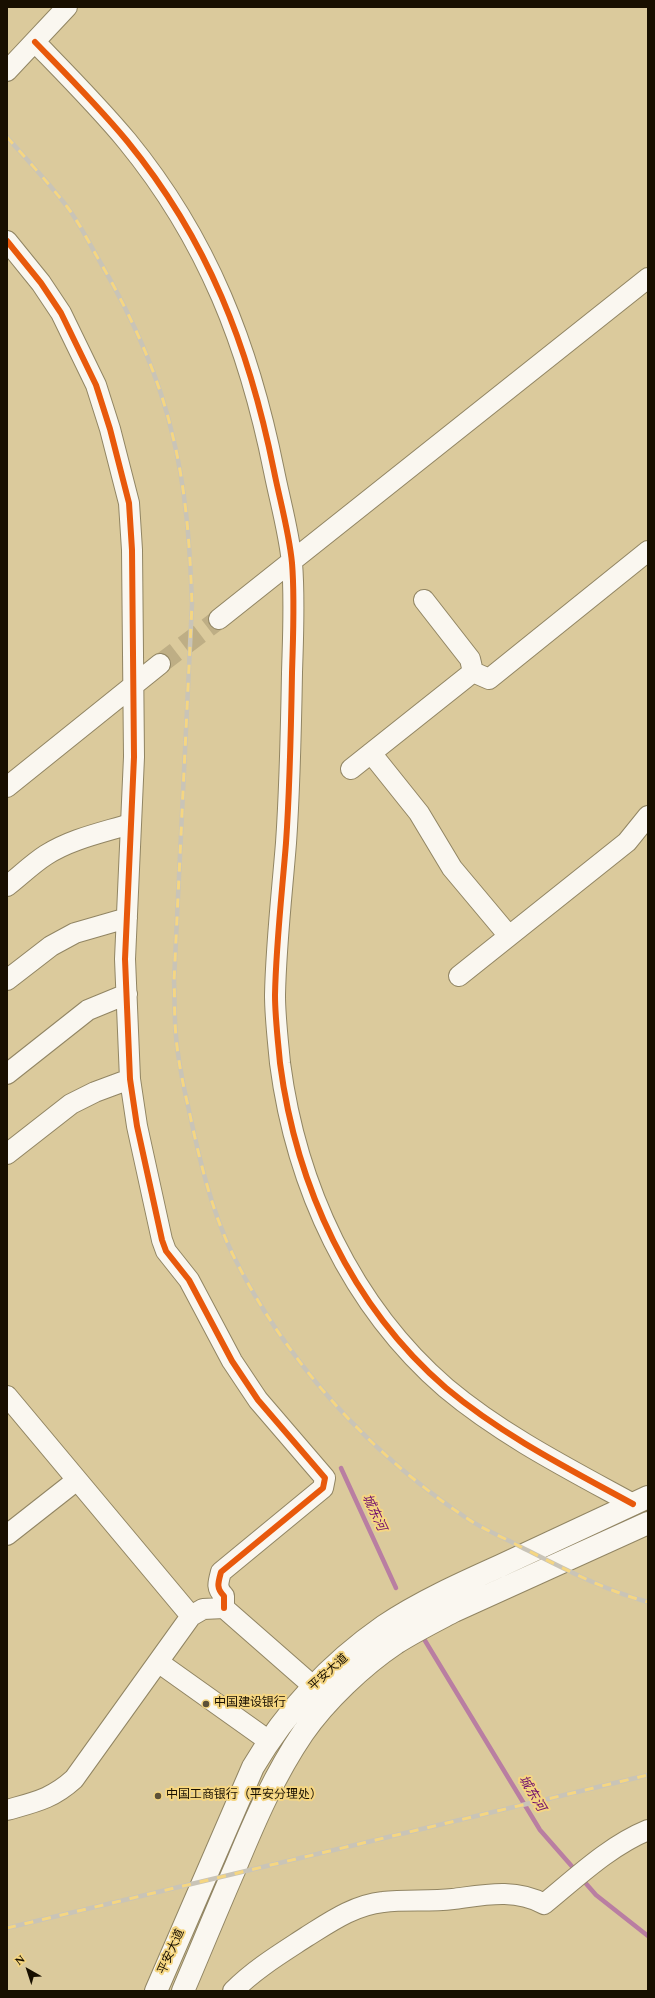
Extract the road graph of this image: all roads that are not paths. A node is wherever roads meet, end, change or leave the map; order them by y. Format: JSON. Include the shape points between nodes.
{"nodes":[{"id":1,"x":67,"y":7,"type":"edge"},
{"id":2,"x":35,"y":42,"type":"junction"},
{"id":3,"x":7,"y":71,"type":"edge"},
{"id":4,"x":7,"y":241,"type":"edge"},
{"id":5,"x":648,"y":278,"type":"edge"},
{"id":6,"x":648,"y":551,"type":"edge"},
{"id":7,"x":292,"y":562,"type":"junction"},
{"id":8,"x":424,"y":600,"type":"dead end"},
{"id":9,"x":219,"y":619,"type":"tunnel mouth"},
{"id":10,"x":160,"y":664,"type":"tunnel mouth"},
{"id":11,"x":473,"y":672,"type":"junction"},
{"id":12,"x":133,"y":686,"type":"junction"},
{"id":13,"x":371,"y":753,"type":"junction"},
{"id":14,"x":351,"y":769,"type":"dead end"},
{"id":15,"x":7,"y":787,"type":"edge"},
{"id":16,"x":648,"y":816,"type":"edge"},
{"id":17,"x":130,"y":824,"type":"junction"},
{"id":18,"x":7,"y":886,"type":"edge"},
{"id":19,"x":127,"y":918,"type":"junction"},
{"id":20,"x":509,"y":936,"type":"junction"},
{"id":21,"x":459,"y":976,"type":"dead end"},
{"id":22,"x":7,"y":980,"type":"edge"},
{"id":23,"x":127,"y":994,"type":"junction"},
{"id":24,"x":7,"y":1074,"type":"edge"},
{"id":25,"x":130,"y":1079,"type":"junction"},
{"id":26,"x":7,"y":1154,"type":"edge"},
{"id":27,"x":7,"y":1396,"type":"edge"},
{"id":28,"x":77,"y":1480,"type":"junction"},
{"id":29,"x":641,"y":1501,"type":"edge"},
{"id":30,"x":648,"y":1523,"type":"edge"},
{"id":31,"x":7,"y":1535,"type":"edge"},
{"id":32,"x":224,"y":1608,"type":"junction"},
{"id":33,"x":191,"y":1616,"type":"junction"},
{"id":34,"x":158,"y":1662,"type":"junction"},
{"id":35,"x":313,"y":1686,"type":"junction"},
{"id":36,"x":269,"y":1741,"type":"junction"},
{"id":37,"x":7,"y":1810,"type":"edge"},
{"id":38,"x":648,"y":1830,"type":"edge"},
{"id":39,"x":156,"y":1991,"type":"edge"},
{"id":40,"x":183,"y":1991,"type":"edge"},
{"id":41,"x":233,"y":1991,"type":"edge"}],
"edges":[{"from":1,"to":2,"type":"street"},
{"from":2,"to":3,"type":"street"},
{"from":2,"to":7,"type":"street","via":[[127,141],[159,184],[200,250],[223,298],[248,364],[263,419]]},
{"from":4,"to":12,"type":"street","via":[[61,313],[96,386],[110,429],[129,503]]},
{"from":5,"to":7,"type":"street"},
{"from":6,"to":11,"type":"street","via":[[489,679]]},
{"from":7,"to":9,"type":"street"},
{"from":7,"to":29,"type":"street","via":[[290,769],[275,998],[284,1092],[302,1166],[331,1238],[346,1266],[362,1292],[405,1348],[448,1389],[484,1416],[543,1454]]},
{"from":8,"to":11,"type":"street","via":[[470,659]]},
{"from":10,"to":12,"type":"street"},
{"from":11,"to":13,"type":"street"},
{"from":12,"to":15,"type":"street"},
{"from":12,"to":17,"type":"street","via":[[134,757]]},
{"from":13,"to":14,"type":"street"},
{"from":13,"to":20,"type":"street","via":[[419,813],[452,868]]},
{"from":16,"to":20,"type":"street","via":[[627,842]]},
{"from":17,"to":18,"type":"street","via":[[78,839],[61,847],[45,856]]},
{"from":17,"to":19,"type":"street"},
{"from":19,"to":22,"type":"street","via":[[75,933],[51,946]]},
{"from":19,"to":23,"type":"street"},
{"from":20,"to":21,"type":"street"},
{"from":23,"to":24,"type":"street","via":[[88,1010]]},
{"from":23,"to":25,"type":"street"},
{"from":25,"to":26,"type":"street","via":[[71,1104]]},
{"from":25,"to":32,"type":"street","via":[[137,1126],[166,1251],[189,1280],[232,1361],[258,1400],[326,1478],[323,1488],[221,1572],[217,1585],[224,1596]]},
{"from":27,"to":28,"type":"street"},
{"from":28,"to":31,"type":"street"},
{"from":28,"to":33,"type":"street"},
{"from":29,"to":35,"type":"main road","name":"平安大道","via":[[432,1597],[383,1627]]},
{"from":30,"to":40,"type":"main road","name":"平安大道","via":[[454,1611],[423,1628],[395,1644],[334,1696],[303,1733],[264,1802]]},
{"from":32,"to":33,"type":"street","via":[[203,1609]]},
{"from":32,"to":35,"type":"street"},
{"from":33,"to":34,"type":"street"},
{"from":34,"to":36,"type":"street"},
{"from":34,"to":37,"type":"street","via":[[74,1779],[60,1792]]},
{"from":35,"to":36,"type":"main road","name":"平安大道"},
{"from":36,"to":39,"type":"main road","name":"平安大道","via":[[239,1797]]},
{"from":38,"to":41,"type":"street","via":[[625,1841],[544,1904],[519,1894],[494,1894],[366,1905],[344,1914],[261,1966]]}]}
